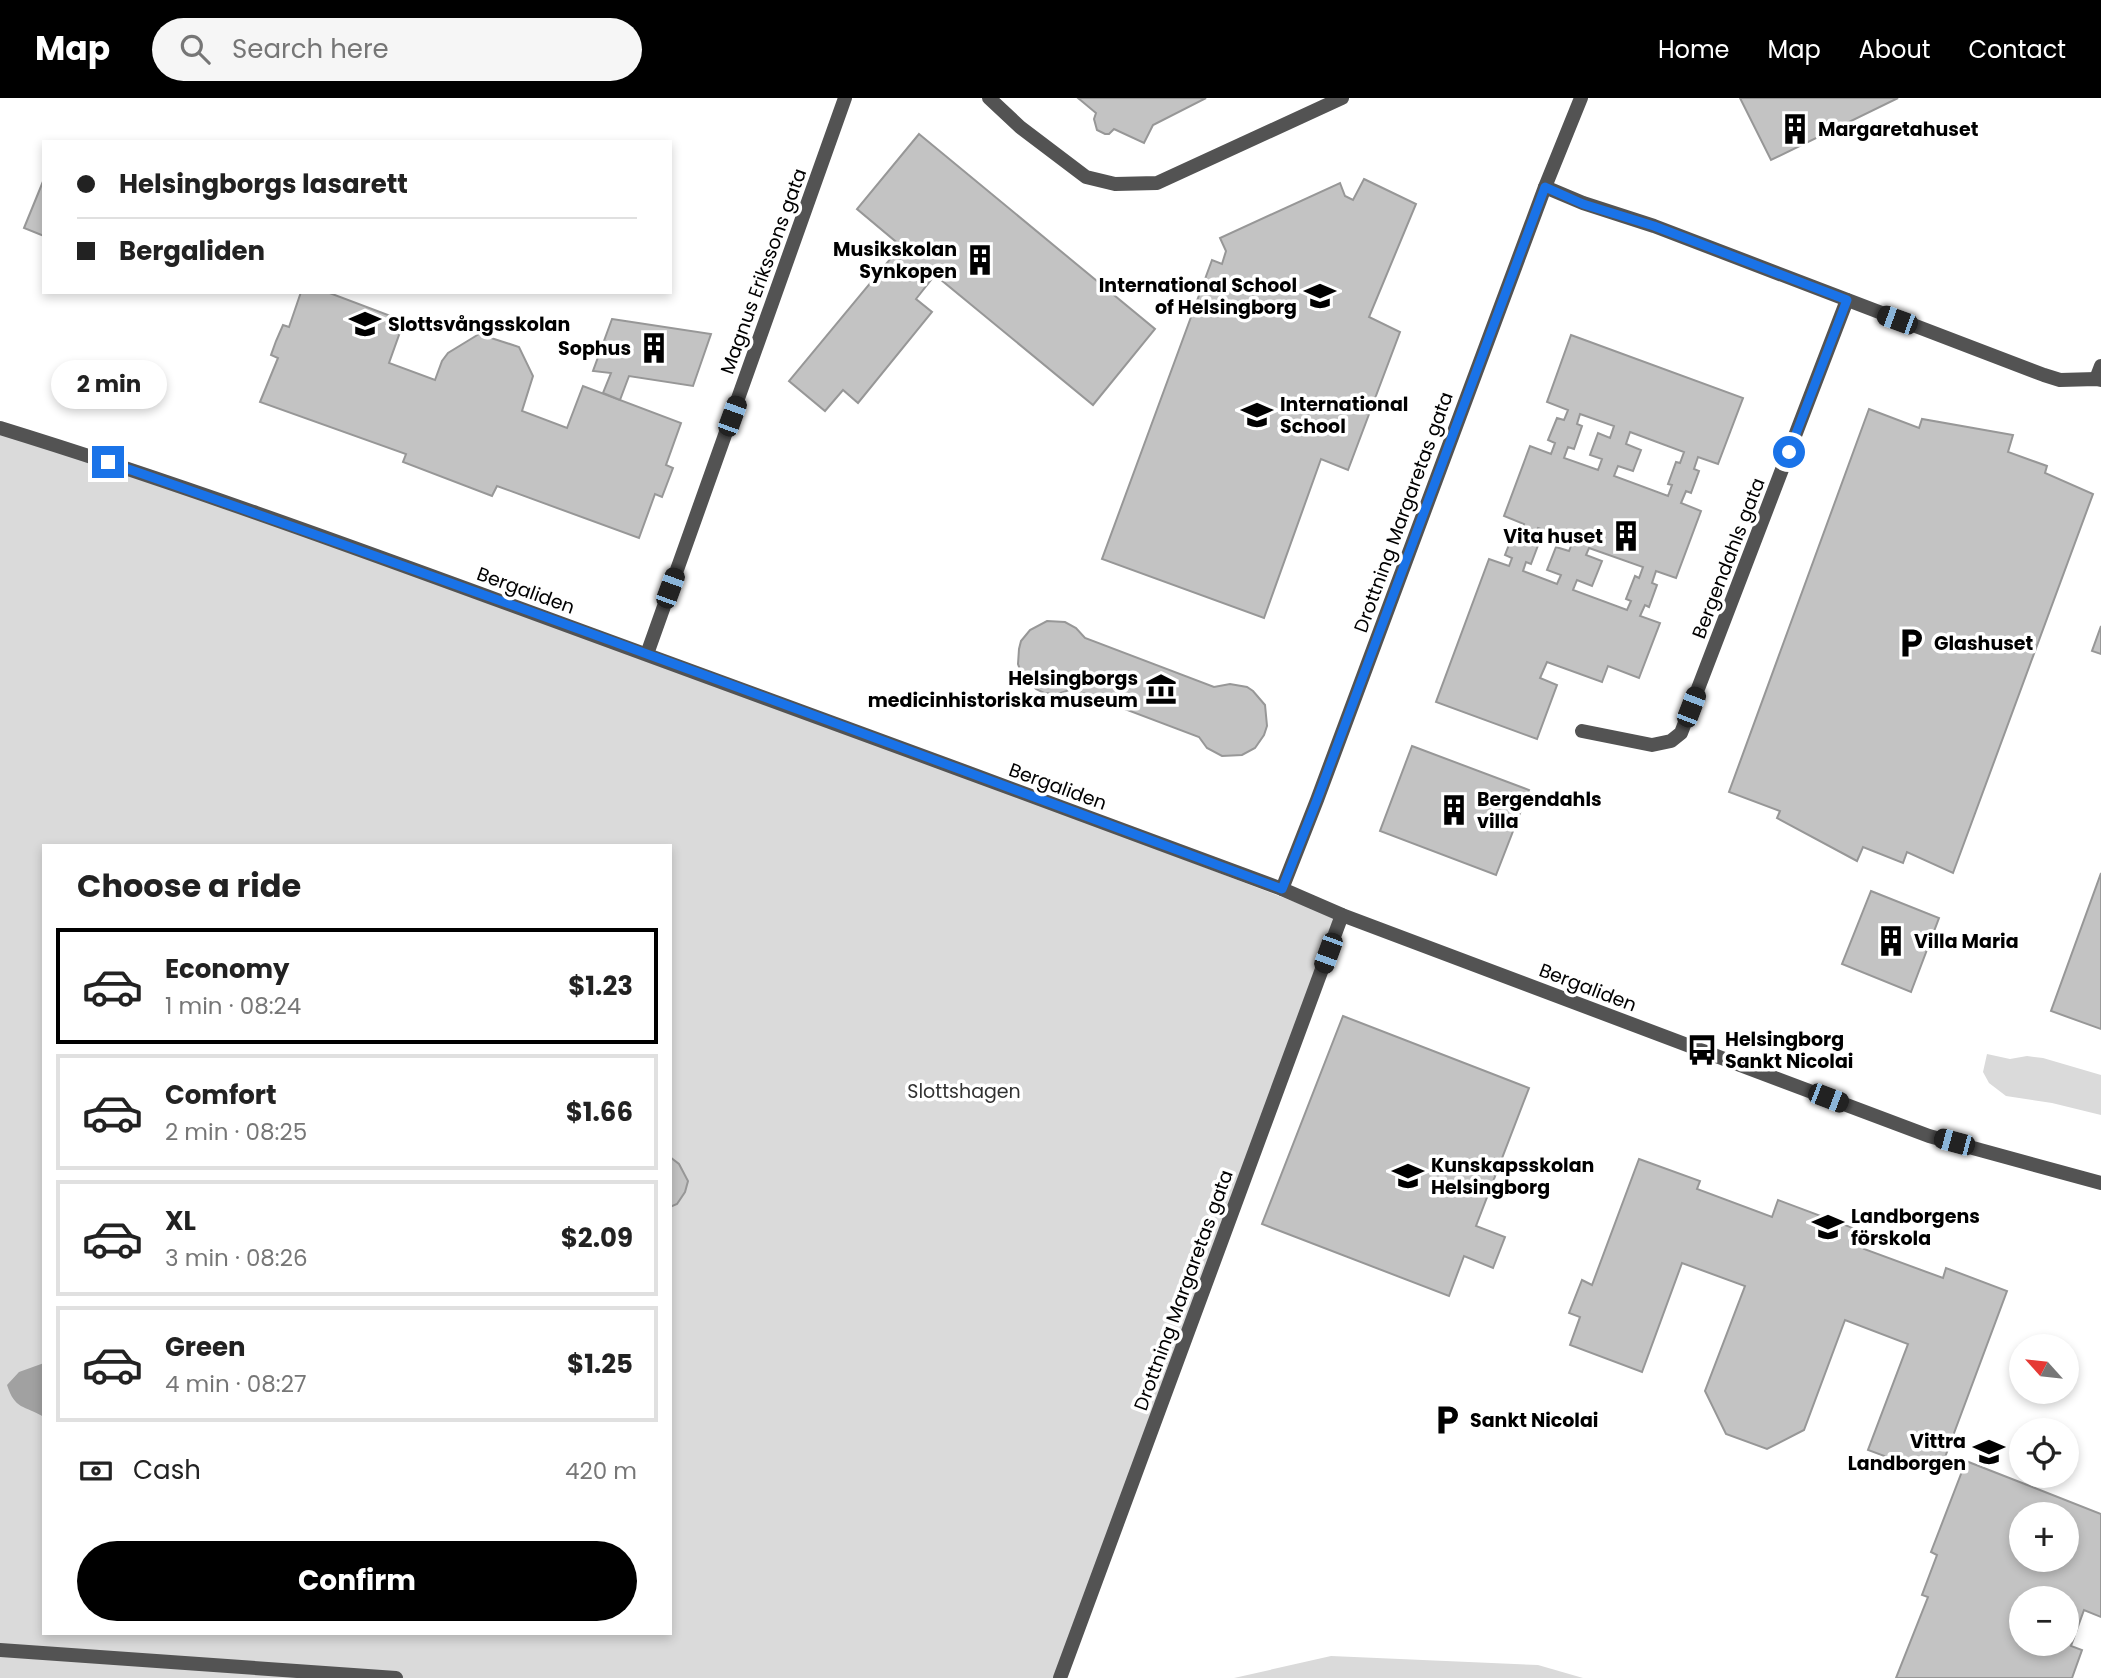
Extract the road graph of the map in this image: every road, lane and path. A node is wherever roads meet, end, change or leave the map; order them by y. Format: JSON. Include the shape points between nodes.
{"nodes":[{"id":1,"x":845,"y":98,"type":"edge"},
{"id":2,"x":989,"y":98,"type":"edge"},
{"id":3,"x":1342,"y":98,"type":"edge"},
{"id":4,"x":1581,"y":98,"type":"edge"},
{"id":5,"x":1545,"y":187,"type":"junction"},
{"id":6,"x":1847,"y":300,"type":"junction"},
{"id":7,"x":2099,"y":375,"type":"edge"},
{"id":8,"x":0,"y":428,"type":"edge"},
{"id":9,"x":647,"y":654,"type":"junction"},
{"id":10,"x":1582,"y":731,"type":"dead end"},
{"id":11,"x":1282,"y":889,"type":"junction"},
{"id":12,"x":1342,"y":915,"type":"junction"},
{"id":13,"x":2101,"y":1183,"type":"edge"},
{"id":14,"x":0,"y":1650,"type":"edge"},
{"id":15,"x":396,"y":1678,"type":"edge"},
{"id":16,"x":1060,"y":1678,"type":"edge"}],
"edges":[{"from":1,"to":9,"type":"street","name":"Magnus Erikssons gata"},
{"from":2,"to":3,"type":"street","via":[[1086,177],[1115,184],[1157,183]]},
{"from":4,"to":5,"type":"street","name":"Drottning Margaretas gata"},
{"from":5,"to":6,"type":"street"},
{"from":5,"to":11,"type":"street","name":"Drottning Margaretas gata"},
{"from":6,"to":7,"type":"street","via":[[2060,380]]},
{"from":6,"to":10,"type":"street","name":"Bergendahls gata","via":[[1681,733],[1671,741],[1652,745]]},
{"from":8,"to":9,"type":"street","name":"Bergaliden","via":[[255,512]]},
{"from":9,"to":11,"type":"street","name":"Bergaliden"},
{"from":11,"to":12,"type":"street","name":"Bergaliden"},
{"from":12,"to":13,"type":"street","name":"Bergaliden","via":[[1929,1136]]},
{"from":12,"to":16,"type":"street","name":"Drottning Margaretas gata"},
{"from":14,"to":15,"type":"street"}]}
